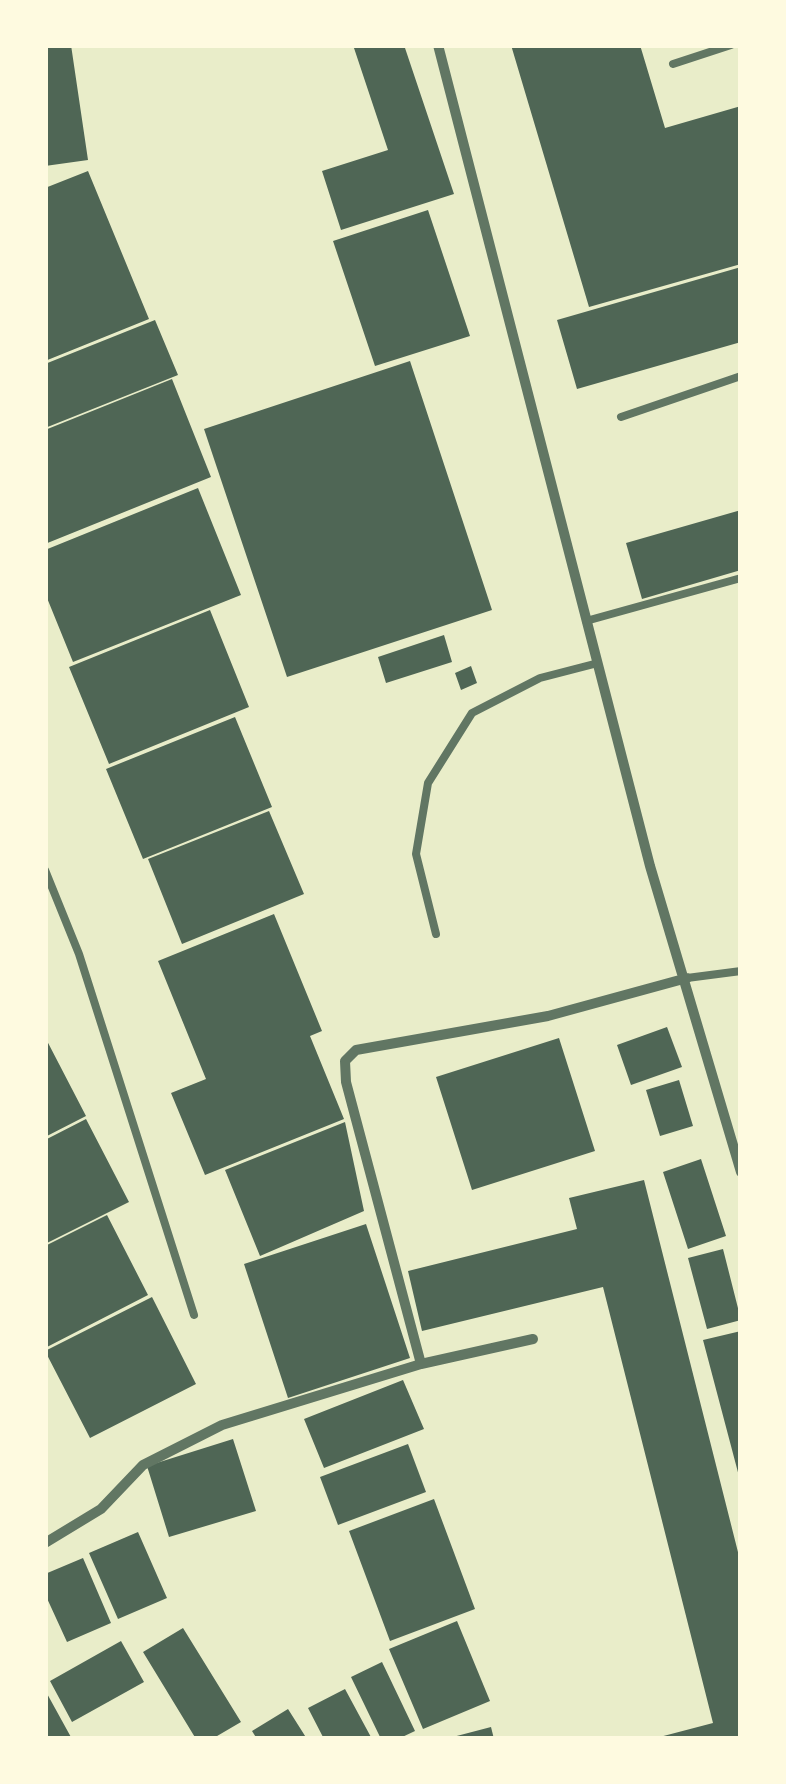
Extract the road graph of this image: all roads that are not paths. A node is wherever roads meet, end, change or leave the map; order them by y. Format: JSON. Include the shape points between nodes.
{"nodes":[{"id":1,"x":438,"y":45,"type":"edge"},
{"id":2,"x":730,"y":45,"type":"edge"},
{"id":3,"x":673,"y":64,"type":"dead end"},
{"id":4,"x":741,"y":376,"type":"edge"},
{"id":5,"x":621,"y":417,"type":"dead end"},
{"id":6,"x":741,"y":578,"type":"edge"},
{"id":7,"x":586,"y":621,"type":"junction"},
{"id":8,"x":598,"y":663,"type":"junction"},
{"id":9,"x":45,"y":870,"type":"edge"},
{"id":10,"x":436,"y":934,"type":"dead end"},
{"id":11,"x":741,"y":971,"type":"edge"},
{"id":12,"x":687,"y":978,"type":"junction"},
{"id":13,"x":741,"y":1172,"type":"edge"},
{"id":14,"x":194,"y":1314,"type":"dead end"},
{"id":15,"x":533,"y":1339,"type":"dead end"},
{"id":16,"x":421,"y":1364,"type":"junction"},
{"id":17,"x":45,"y":1543,"type":"edge"}],
"edges":[{"from":1,"to":7,"type":"street"},
{"from":2,"to":3,"type":"lane"},
{"from":4,"to":5,"type":"lane"},
{"from":6,"to":7,"type":"lane"},
{"from":7,"to":8,"type":"street"},
{"from":8,"to":10,"type":"lane","via":[[540,678],[472,713],[428,783],[416,854]]},
{"from":8,"to":12,"type":"street","via":[[650,866]]},
{"from":9,"to":14,"type":"lane","via":[[79,954]]},
{"from":11,"to":12,"type":"lane"},
{"from":12,"to":13,"type":"street"},
{"from":12,"to":16,"type":"street","via":[[548,1016],[356,1050],[344,1062]]},
{"from":15,"to":16,"type":"street"},
{"from":16,"to":17,"type":"street","via":[[222,1426],[144,1465],[100,1509]]}]}
